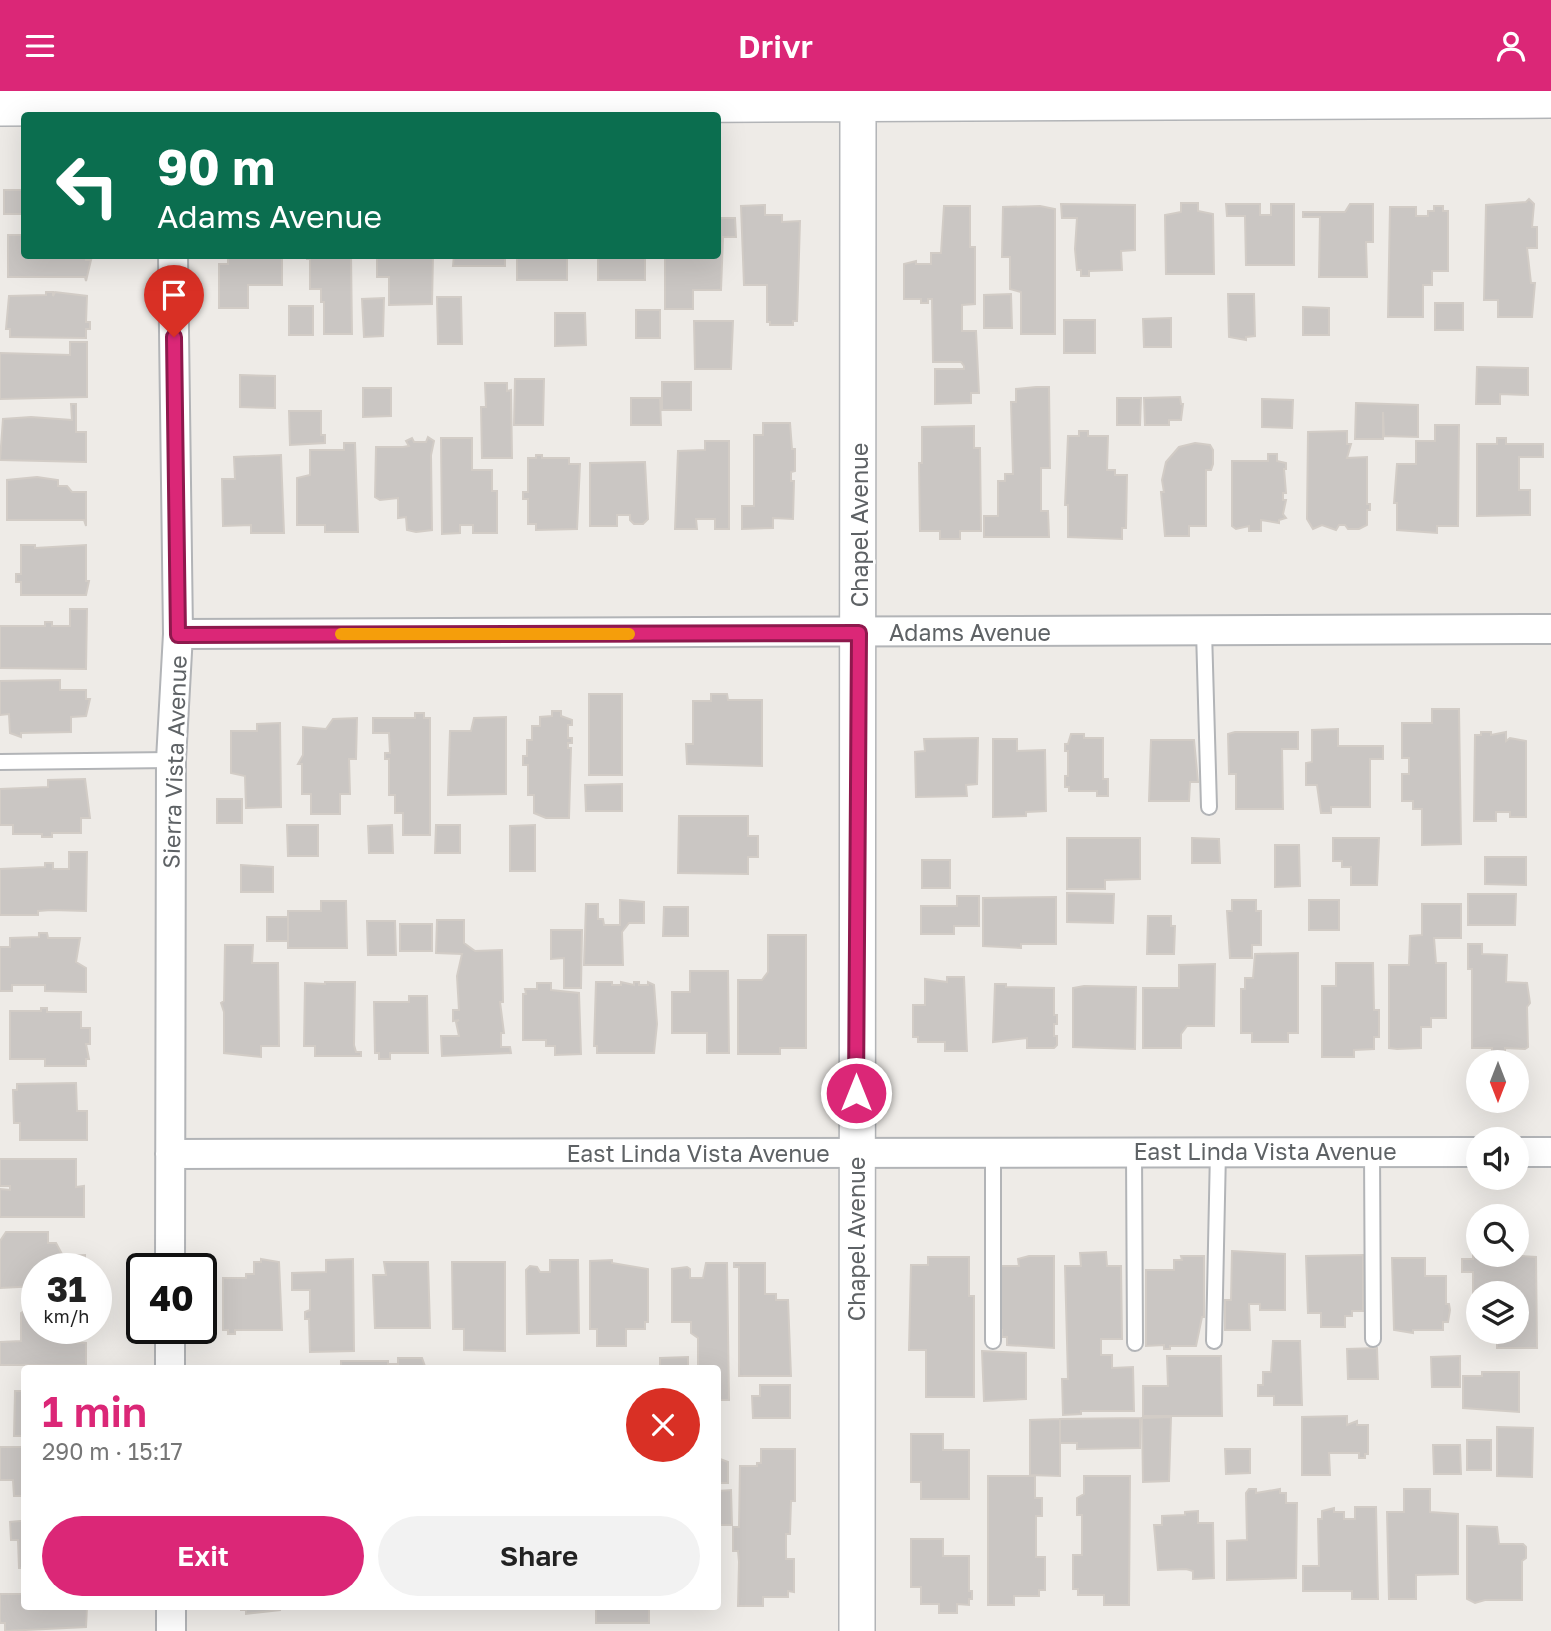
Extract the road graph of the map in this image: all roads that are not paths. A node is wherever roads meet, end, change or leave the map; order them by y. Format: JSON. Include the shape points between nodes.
{"nodes":[{"id":1,"x":1349,"y":96,"type":"edge"},
{"id":2,"x":859,"y":97,"type":"edge"},
{"id":3,"x":1551,"y":100,"type":"edge"},
{"id":4,"x":171,"y":105,"type":"edge"},
{"id":5,"x":0,"y":109,"type":"edge"},
{"id":6,"x":173,"y":259,"type":"edge"},
{"id":7,"x":1551,"y":629,"type":"edge"},
{"id":8,"x":1204,"y":631,"type":"junction"},
{"id":9,"x":859,"y":633,"type":"junction"},
{"id":10,"x":178,"y":635,"type":"junction"},
{"id":11,"x":171,"y":761,"type":"junction"},
{"id":12,"x":0,"y":762,"type":"edge"},
{"id":13,"x":1209,"y":807,"type":"dead end"},
{"id":14,"x":993,"y":1151,"type":"junction"},
{"id":15,"x":1134,"y":1151,"type":"junction"},
{"id":16,"x":1218,"y":1151,"type":"junction"},
{"id":17,"x":1372,"y":1151,"type":"junction"},
{"id":18,"x":856,"y":1152,"type":"junction"},
{"id":19,"x":1466,"y":1152,"type":"edge"},
{"id":20,"x":1529,"y":1152,"type":"edge"},
{"id":21,"x":1551,"y":1152,"type":"edge"},
{"id":22,"x":170,"y":1154,"type":"junction"},
{"id":23,"x":170,"y":1253,"type":"edge"},
{"id":24,"x":1373,"y":1339,"type":"dead end"},
{"id":25,"x":993,"y":1341,"type":"dead end"},
{"id":26,"x":1214,"y":1341,"type":"dead end"},
{"id":27,"x":1135,"y":1343,"type":"dead end"},
{"id":28,"x":170,"y":1344,"type":"edge"},
{"id":29,"x":170,"y":1365,"type":"edge"},
{"id":30,"x":171,"y":1610,"type":"edge"},
{"id":31,"x":171,"y":1631,"type":"edge"},
{"id":32,"x":857,"y":1631,"type":"edge"}],
"edges":[{"from":1,"to":2,"type":"street"},
{"from":1,"to":3,"type":"street"},
{"from":2,"to":4,"type":"street"},
{"from":2,"to":9,"type":"street","name":"Chapel Avenue"},
{"from":4,"to":5,"type":"street"},
{"from":6,"to":10,"type":"street","name":"Sierra Vista Avenue"},
{"from":7,"to":8,"type":"street","name":"Adams Avenue"},
{"from":8,"to":9,"type":"street","name":"Adams Avenue"},
{"from":8,"to":13,"type":"lane"},
{"from":9,"to":10,"type":"street","name":"Adams Avenue"},
{"from":9,"to":18,"type":"street","name":"Chapel Avenue"},
{"from":10,"to":11,"type":"street","name":"Sierra Vista Avenue"},
{"from":11,"to":12,"type":"lane"},
{"from":11,"to":22,"type":"street","name":"Sierra Vista Avenue"},
{"from":14,"to":15,"type":"street","name":"East Linda Vista Avenue"},
{"from":14,"to":18,"type":"street","name":"East Linda Vista Avenue"},
{"from":14,"to":25,"type":"lane"},
{"from":15,"to":16,"type":"street","name":"East Linda Vista Avenue"},
{"from":15,"to":27,"type":"lane"},
{"from":16,"to":17,"type":"street","name":"East Linda Vista Avenue"},
{"from":16,"to":26,"type":"lane"},
{"from":17,"to":19,"type":"street","name":"East Linda Vista Avenue"},
{"from":17,"to":24,"type":"lane"},
{"from":18,"to":22,"type":"street","name":"East Linda Vista Avenue"},
{"from":18,"to":32,"type":"street","name":"Chapel Avenue"},
{"from":20,"to":21,"type":"street"},
{"from":22,"to":23,"type":"street","name":"Sierra Vista Avenue"},
{"from":28,"to":29,"type":"street"},
{"from":30,"to":31,"type":"street"}]}
